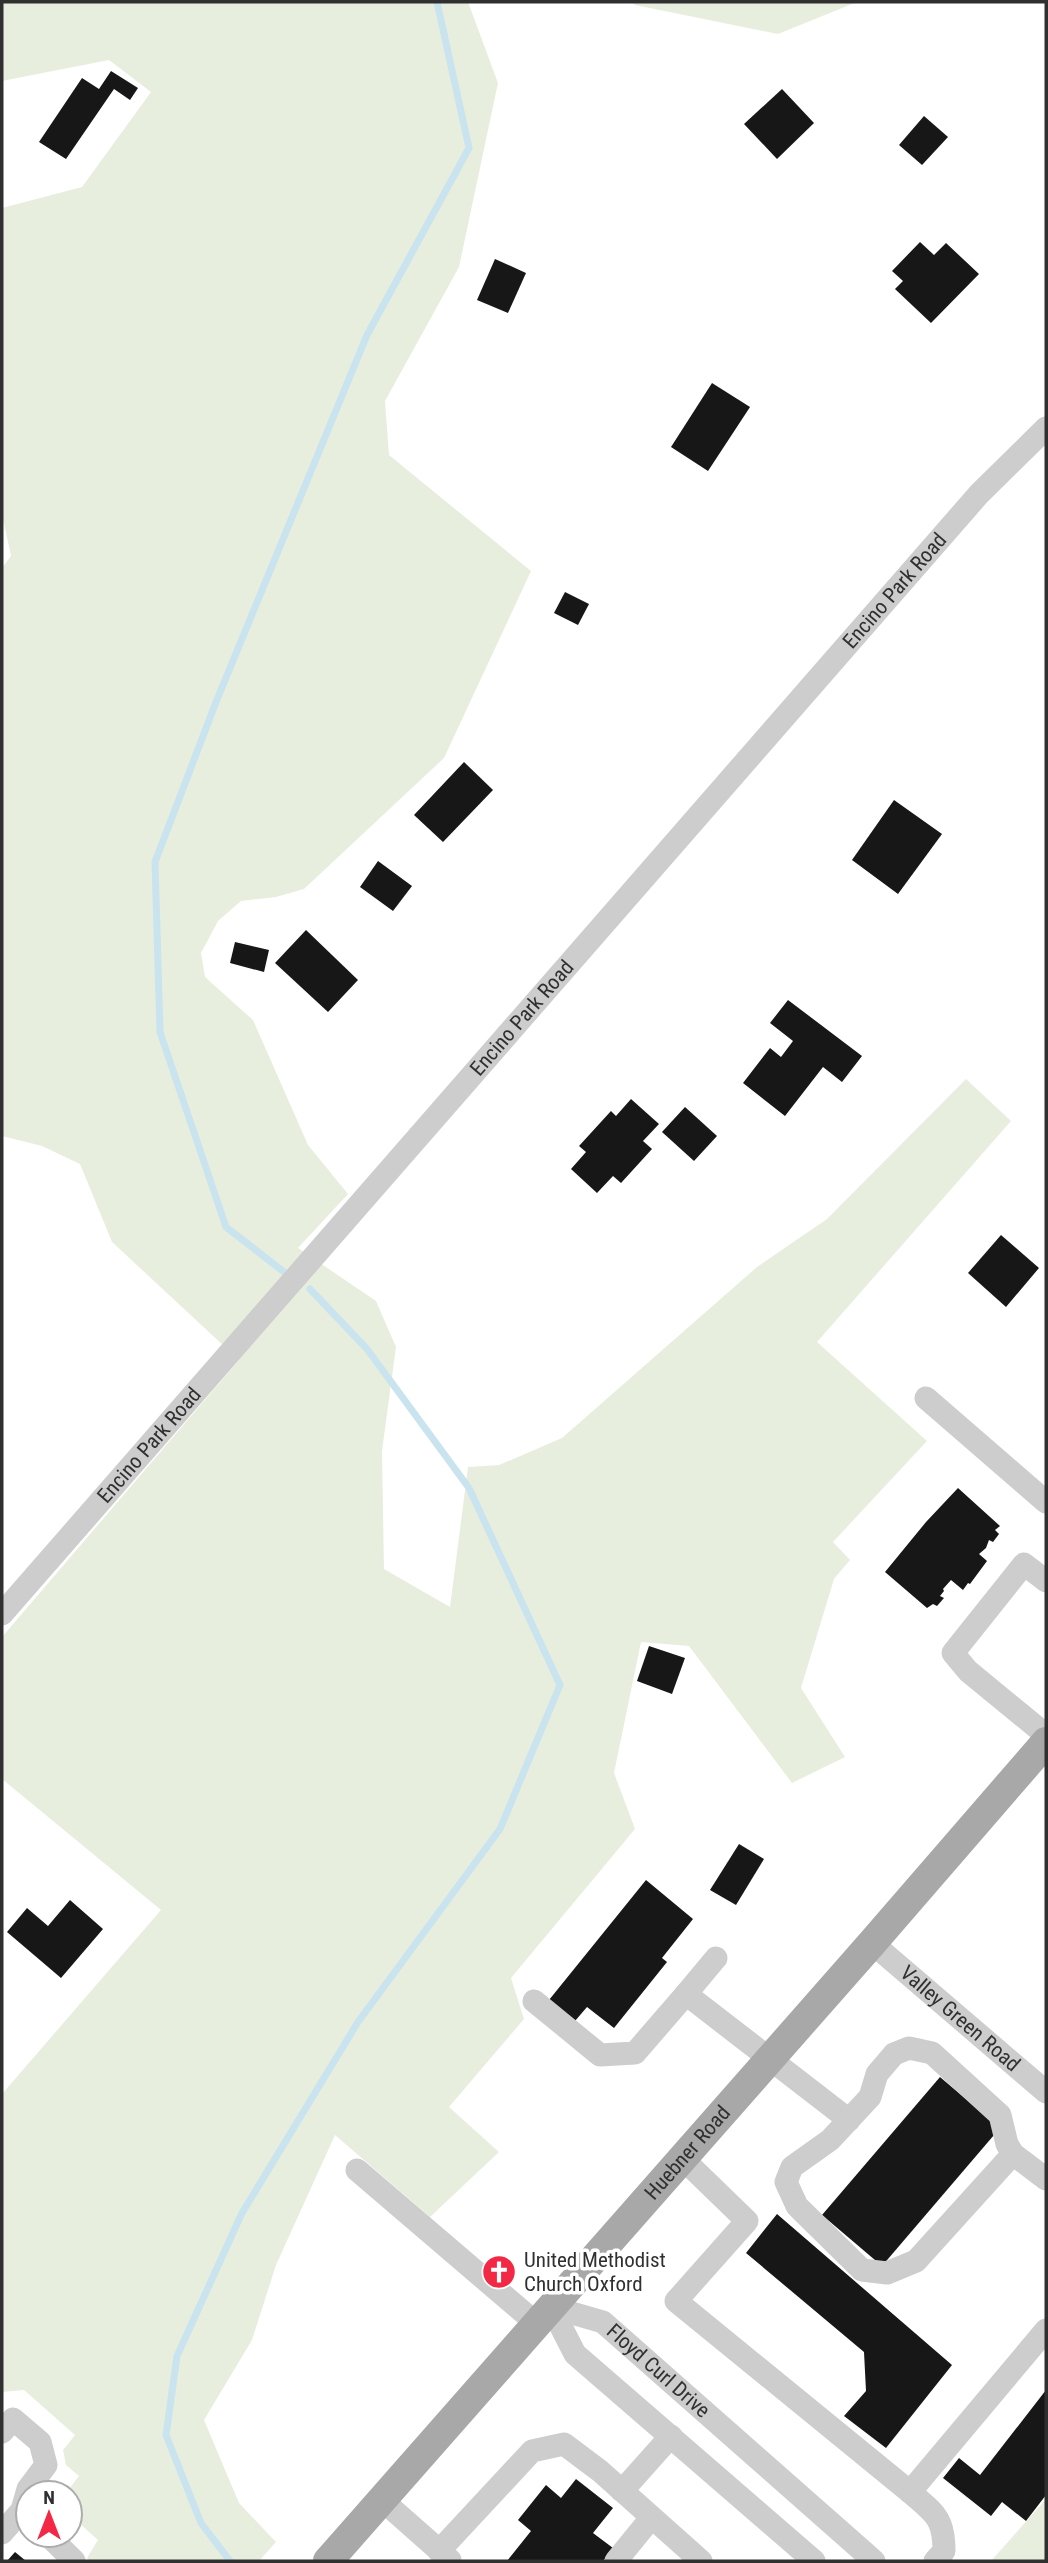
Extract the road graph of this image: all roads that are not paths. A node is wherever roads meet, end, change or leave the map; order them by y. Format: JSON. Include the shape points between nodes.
{"nodes":[{"id":1,"x":1046,"y":428,"type":"edge"},
{"id":2,"x":926,"y":1398,"type":"dead end"},
{"id":3,"x":1046,"y":1502,"type":"edge"},
{"id":4,"x":1046,"y":1581,"type":"edge"},
{"id":5,"x":2,"y":1614,"type":"edge"},
{"id":6,"x":1046,"y":1735,"type":"edge"},
{"id":7,"x":1046,"y":1741,"type":"edge"},
{"id":8,"x":872,"y":1943,"type":"junction"},
{"id":9,"x":716,"y":1958,"type":"dead end"},
{"id":10,"x":686,"y":1994,"type":"junction"},
{"id":11,"x":534,"y":2001,"type":"dead end"},
{"id":12,"x":770,"y":2058,"type":"junction"},
{"id":13,"x":1046,"y":2092,"type":"edge"},
{"id":14,"x":849,"y":2120,"type":"junction"},
{"id":15,"x":1013,"y":2154,"type":"junction"},
{"id":16,"x":682,"y":2158,"type":"junction"},
{"id":17,"x":357,"y":2170,"type":"dead end"},
{"id":18,"x":1046,"y":2179,"type":"edge"},
{"id":19,"x":544,"y":2315,"type":"junction"},
{"id":20,"x":1046,"y":2330,"type":"edge"},
{"id":21,"x":2,"y":2432,"type":"edge"},
{"id":22,"x":671,"y":2437,"type":"junction"},
{"id":23,"x":36,"y":2479,"type":"edge"},
{"id":24,"x":622,"y":2491,"type":"junction"},
{"id":25,"x":910,"y":2492,"type":"junction"},
{"id":26,"x":382,"y":2500,"type":"junction"},
{"id":27,"x":652,"y":2518,"type":"junction"},
{"id":28,"x":445,"y":2556,"type":"edge"},
{"id":29,"x":328,"y":2561,"type":"edge"},
{"id":30,"x":616,"y":2561,"type":"edge"},
{"id":31,"x":700,"y":2561,"type":"edge"},
{"id":32,"x":814,"y":2561,"type":"edge"},
{"id":33,"x":874,"y":2561,"type":"edge"},
{"id":34,"x":935,"y":2561,"type":"edge"}],
"edges":[{"from":1,"to":5,"type":"street","name":"Encino Park Road","via":[[979,494]]},
{"from":2,"to":3,"type":"street"},
{"from":4,"to":6,"type":"street","via":[[1024,1564],[953,1653],[968,1671]]},
{"from":7,"to":8,"type":"main road","name":"Huebner Road"},
{"from":8,"to":12,"type":"main road","name":"Huebner Road"},
{"from":8,"to":13,"type":"street","name":"Valley Green Road"},
{"from":9,"to":10,"type":"street"},
{"from":10,"to":11,"type":"street","via":[[635,2053],[600,2055]]},
{"from":10,"to":12,"type":"street"},
{"from":12,"to":14,"type":"street"},
{"from":12,"to":16,"type":"main road","name":"Huebner Road"},
{"from":14,"to":15,"type":"street","via":[[870,2097],[877,2074],[894,2054],[909,2048],[932,2053],[1000,2115]]},
{"from":14,"to":15,"type":"street","via":[[792,2167],[786,2182],[797,2206],[862,2270],[887,2273],[916,2261]]},
{"from":15,"to":18,"type":"street"},
{"from":16,"to":19,"type":"main road","name":"Huebner Road"},
{"from":16,"to":25,"type":"street","via":[[747,2221],[676,2301]]},
{"from":17,"to":19,"type":"street"},
{"from":19,"to":22,"type":"street","name":"Floyd Curl Drive","via":[[575,2354]]},
{"from":19,"to":26,"type":"main road","name":"Huebner Road"},
{"from":19,"to":33,"type":"street","name":"Floyd Curl Drive","via":[[603,2322]]},
{"from":20,"to":25,"type":"street"},
{"from":21,"to":23,"type":"street","via":[[13,2419],[40,2442],[46,2465]]},
{"from":22,"to":24,"type":"street"},
{"from":22,"to":32,"type":"street","name":"Floyd Curl Drive"},
{"from":24,"to":27,"type":"street"},
{"from":24,"to":28,"type":"street","via":[[564,2444],[531,2451]]},
{"from":25,"to":34,"type":"street","via":[[936,2515],[944,2536],[944,2551]]},
{"from":26,"to":28,"type":"street"},
{"from":26,"to":29,"type":"main road","name":"Huebner Road"},
{"from":27,"to":30,"type":"street"},
{"from":27,"to":31,"type":"street"}]}
